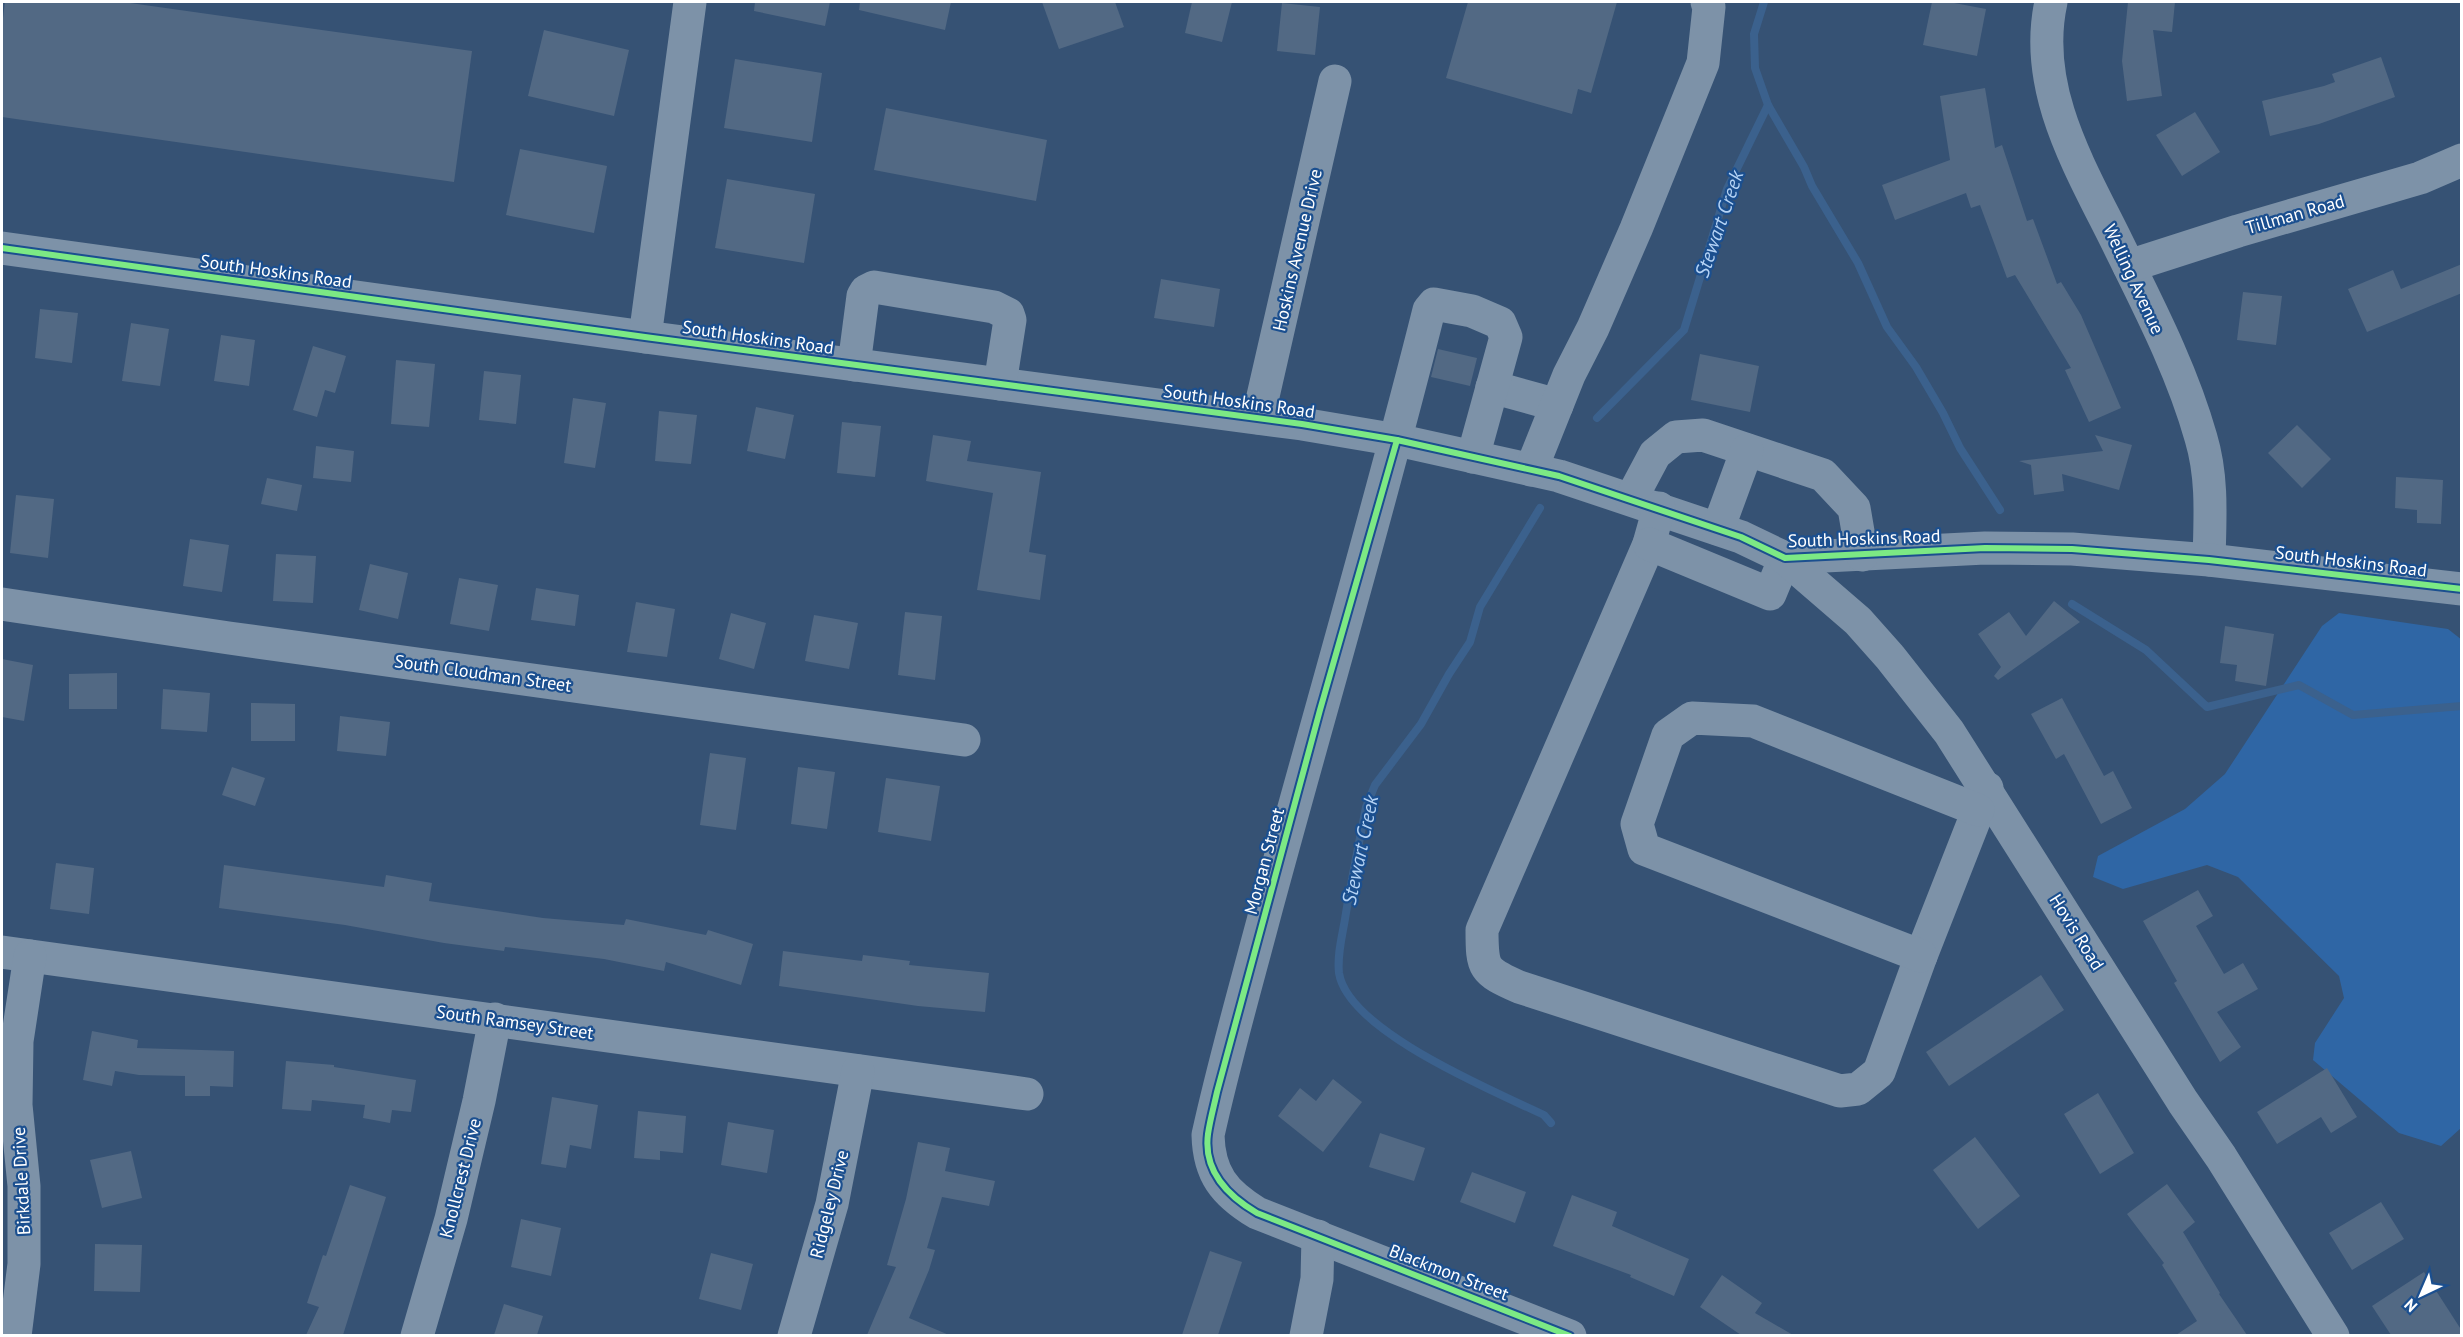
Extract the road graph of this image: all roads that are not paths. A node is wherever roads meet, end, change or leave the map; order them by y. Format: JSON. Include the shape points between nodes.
{"nodes":[{"id":1,"x":690,"y":2,"type":"edge"},
{"id":2,"x":1707,"y":2,"type":"edge"},
{"id":3,"x":2051,"y":2,"type":"edge"},
{"id":4,"x":1335,"y":81,"type":"dead end"},
{"id":5,"x":2462,"y":160,"type":"edge"},
{"id":6,"x":2,"y":248,"type":"edge"},
{"id":7,"x":2128,"y":266,"type":"junction"},
{"id":8,"x":645,"y":337,"type":"junction"},
{"id":9,"x":854,"y":365,"type":"junction"},
{"id":10,"x":1000,"y":384,"type":"junction"},
{"id":11,"x":1492,"y":387,"type":"junction"},
{"id":12,"x":1557,"y":405,"type":"junction"},
{"id":13,"x":1258,"y":418,"type":"junction"},
{"id":14,"x":1397,"y":440,"type":"junction"},
{"id":15,"x":1748,"y":450,"type":"junction"},
{"id":16,"x":1473,"y":457,"type":"junction"},
{"id":17,"x":1531,"y":470,"type":"junction"},
{"id":18,"x":1645,"y":504,"type":"junction"},
{"id":19,"x":1718,"y":529,"type":"junction"},
{"id":20,"x":1649,"y":544,"type":"junction"},
{"id":21,"x":1862,"y":555,"type":"junction"},
{"id":22,"x":1785,"y":558,"type":"junction"},
{"id":23,"x":2209,"y":560,"type":"junction"},
{"id":24,"x":2462,"y":590,"type":"edge"},
{"id":25,"x":2,"y":604,"type":"edge"},
{"id":26,"x":964,"y":740,"type":"dead end"},
{"id":27,"x":1983,"y":799,"type":"junction"},
{"id":28,"x":16,"y":954,"type":"edge"},
{"id":29,"x":1921,"y":956,"type":"junction"},
{"id":30,"x":495,"y":1019,"type":"junction"},
{"id":31,"x":858,"y":1071,"type":"junction"},
{"id":32,"x":1027,"y":1094,"type":"dead end"},
{"id":33,"x":1318,"y":1236,"type":"junction"},
{"id":34,"x":15,"y":1335,"type":"edge"},
{"id":35,"x":417,"y":1335,"type":"edge"},
{"id":36,"x":794,"y":1335,"type":"edge"},
{"id":37,"x":1306,"y":1335,"type":"edge"},
{"id":38,"x":1570,"y":1335,"type":"edge"},
{"id":39,"x":2333,"y":1335,"type":"edge"}],
"edges":[{"from":1,"to":8,"type":"street"},
{"from":2,"to":12,"type":"street","via":[[1703,63],[1632,239]]},
{"from":3,"to":7,"type":"street","name":"Welling Avenue","via":[[2046,55],[2053,97],[2068,142]]},
{"from":4,"to":13,"type":"street","name":"Hoskins Avenue Drive"},
{"from":5,"to":7,"type":"street","name":"Tillman Road","via":[[2420,178]]},
{"from":6,"to":8,"type":"street","name":"South Hoskins Road"},
{"from":7,"to":23,"type":"street","name":"Welling Avenue","via":[[2182,381],[2202,440],[2210,484]]},
{"from":8,"to":9,"type":"street","name":"South Hoskins Road"},
{"from":9,"to":10,"type":"street","name":"South Hoskins Road"},
{"from":9,"to":10,"type":"street","via":[[863,296],[874,287],[994,307],[1008,314],[1011,320]]},
{"from":10,"to":13,"type":"street","name":"South Hoskins Road"},
{"from":11,"to":12,"type":"street"},
{"from":11,"to":14,"type":"street","name":"Morgan Street","via":[[1506,337],[1500,323],[1472,311],[1434,304],[1429,310]]},
{"from":11,"to":16,"type":"street"},
{"from":12,"to":17,"type":"street"},
{"from":13,"to":14,"type":"street","name":"South Hoskins Road"},
{"from":14,"to":16,"type":"street","name":"South Hoskins Road"},
{"from":14,"to":33,"type":"street","name":"Morgan Street","via":[[1320,710],[1208,1135],[1214,1171],[1227,1192],[1257,1213]]},
{"from":15,"to":18,"type":"street","via":[[1703,435],[1676,437],[1655,454]]},
{"from":15,"to":19,"type":"street"},
{"from":15,"to":21,"type":"street","via":[[1823,475],[1854,508]]},
{"from":16,"to":17,"type":"street","name":"South Hoskins Road"},
{"from":17,"to":18,"type":"street","name":"South Hoskins Road"},
{"from":18,"to":19,"type":"street","name":"South Hoskins Road"},
{"from":18,"to":20,"type":"street"},
{"from":19,"to":22,"type":"street","name":"South Hoskins Road"},
{"from":20,"to":22,"type":"street","via":[[1770,594]]},
{"from":20,"to":29,"type":"street","via":[[1482,930],[1482,957],[1493,976],[1840,1091],[1858,1089],[1879,1072]]},
{"from":21,"to":22,"type":"street","name":"South Hoskins Road"},
{"from":21,"to":23,"type":"street","name":"South Hoskins Road","via":[[1985,548],[2072,549]]},
{"from":22,"to":27,"type":"street","name":"Hovis Road","via":[[1858,621],[1890,657],[1950,732]]},
{"from":23,"to":24,"type":"street","name":"South Hoskins Road"},
{"from":25,"to":26,"type":"street","name":"South Cloudman Street"},
{"from":27,"to":29,"type":"street"},
{"from":27,"to":29,"type":"street","via":[[1753,721],[1692,718],[1668,735],[1637,824],[1644,849]]},
{"from":27,"to":39,"type":"street","name":"Hovis Road"},
{"from":28,"to":30,"type":"street","name":"South Ramsey Street"},
{"from":28,"to":34,"type":"street","name":"Birkdale Drive","via":[[16,1105],[24,1186],[24,1264]]},
{"from":30,"to":31,"type":"street","name":"South Ramsey Street"},
{"from":30,"to":35,"type":"street","name":"Knollcrest Drive","via":[[452,1219]]},
{"from":31,"to":32,"type":"street","name":"South Ramsey Street"},
{"from":31,"to":36,"type":"street","name":"Ridgeley Drive","via":[[832,1204]]},
{"from":33,"to":37,"type":"street","via":[[1317,1279]]},
{"from":33,"to":38,"type":"street","name":"Blackmon Street"}]}
